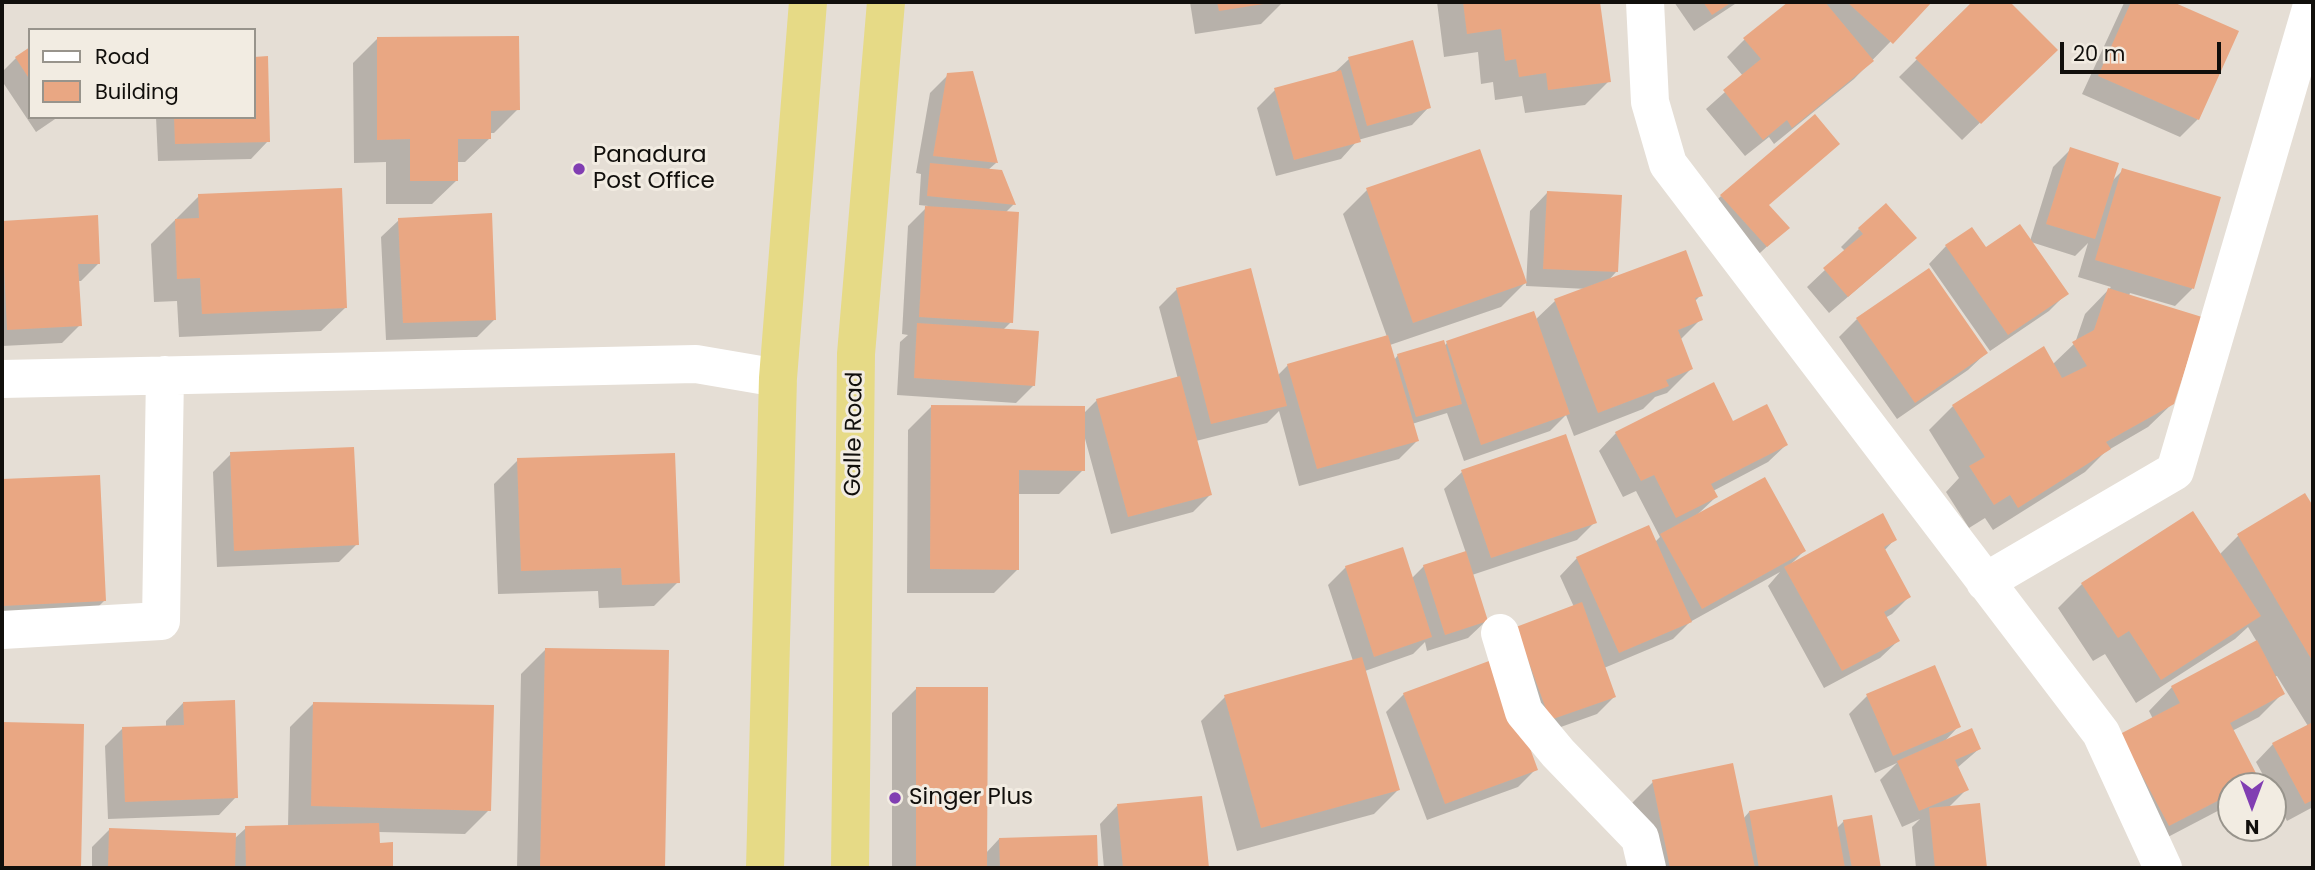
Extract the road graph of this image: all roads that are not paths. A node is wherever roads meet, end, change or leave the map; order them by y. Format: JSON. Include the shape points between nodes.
{"nodes":[{"id":1,"x":808,"y":2,"type":"edge"},
{"id":2,"x":886,"y":2,"type":"edge"},
{"id":3,"x":1645,"y":2,"type":"edge"},
{"id":4,"x":2313,"y":2,"type":"edge"},
{"id":5,"x":165,"y":375,"type":"junction"},
{"id":6,"x":778,"y":378,"type":"junction"},
{"id":7,"x":2,"y":379,"type":"edge"},
{"id":8,"x":1986,"y":582,"type":"junction"},
{"id":9,"x":2,"y":630,"type":"edge"},
{"id":10,"x":1500,"y":633,"type":"dead end"},
{"id":11,"x":765,"y":868,"type":"edge"},
{"id":12,"x":850,"y":868,"type":"edge"},
{"id":13,"x":1647,"y":868,"type":"edge"},
{"id":14,"x":2163,"y":868,"type":"edge"}],
"edges":[{"from":1,"to":6,"type":"highway"},
{"from":2,"to":12,"type":"highway","name":"Galle Road","via":[[856,354]]},
{"from":3,"to":8,"type":"street","via":[[1650,102],[1668,164]]},
{"from":4,"to":8,"type":"street","via":[[2175,471]]},
{"from":5,"to":6,"type":"street","via":[[696,364]]},
{"from":5,"to":7,"type":"street"},
{"from":5,"to":9,"type":"street","via":[[161,621]]},
{"from":6,"to":11,"type":"highway"},
{"from":8,"to":14,"type":"street","via":[[2101,733]]},
{"from":10,"to":13,"type":"street","via":[[1524,712],[1640,838]]}]}
